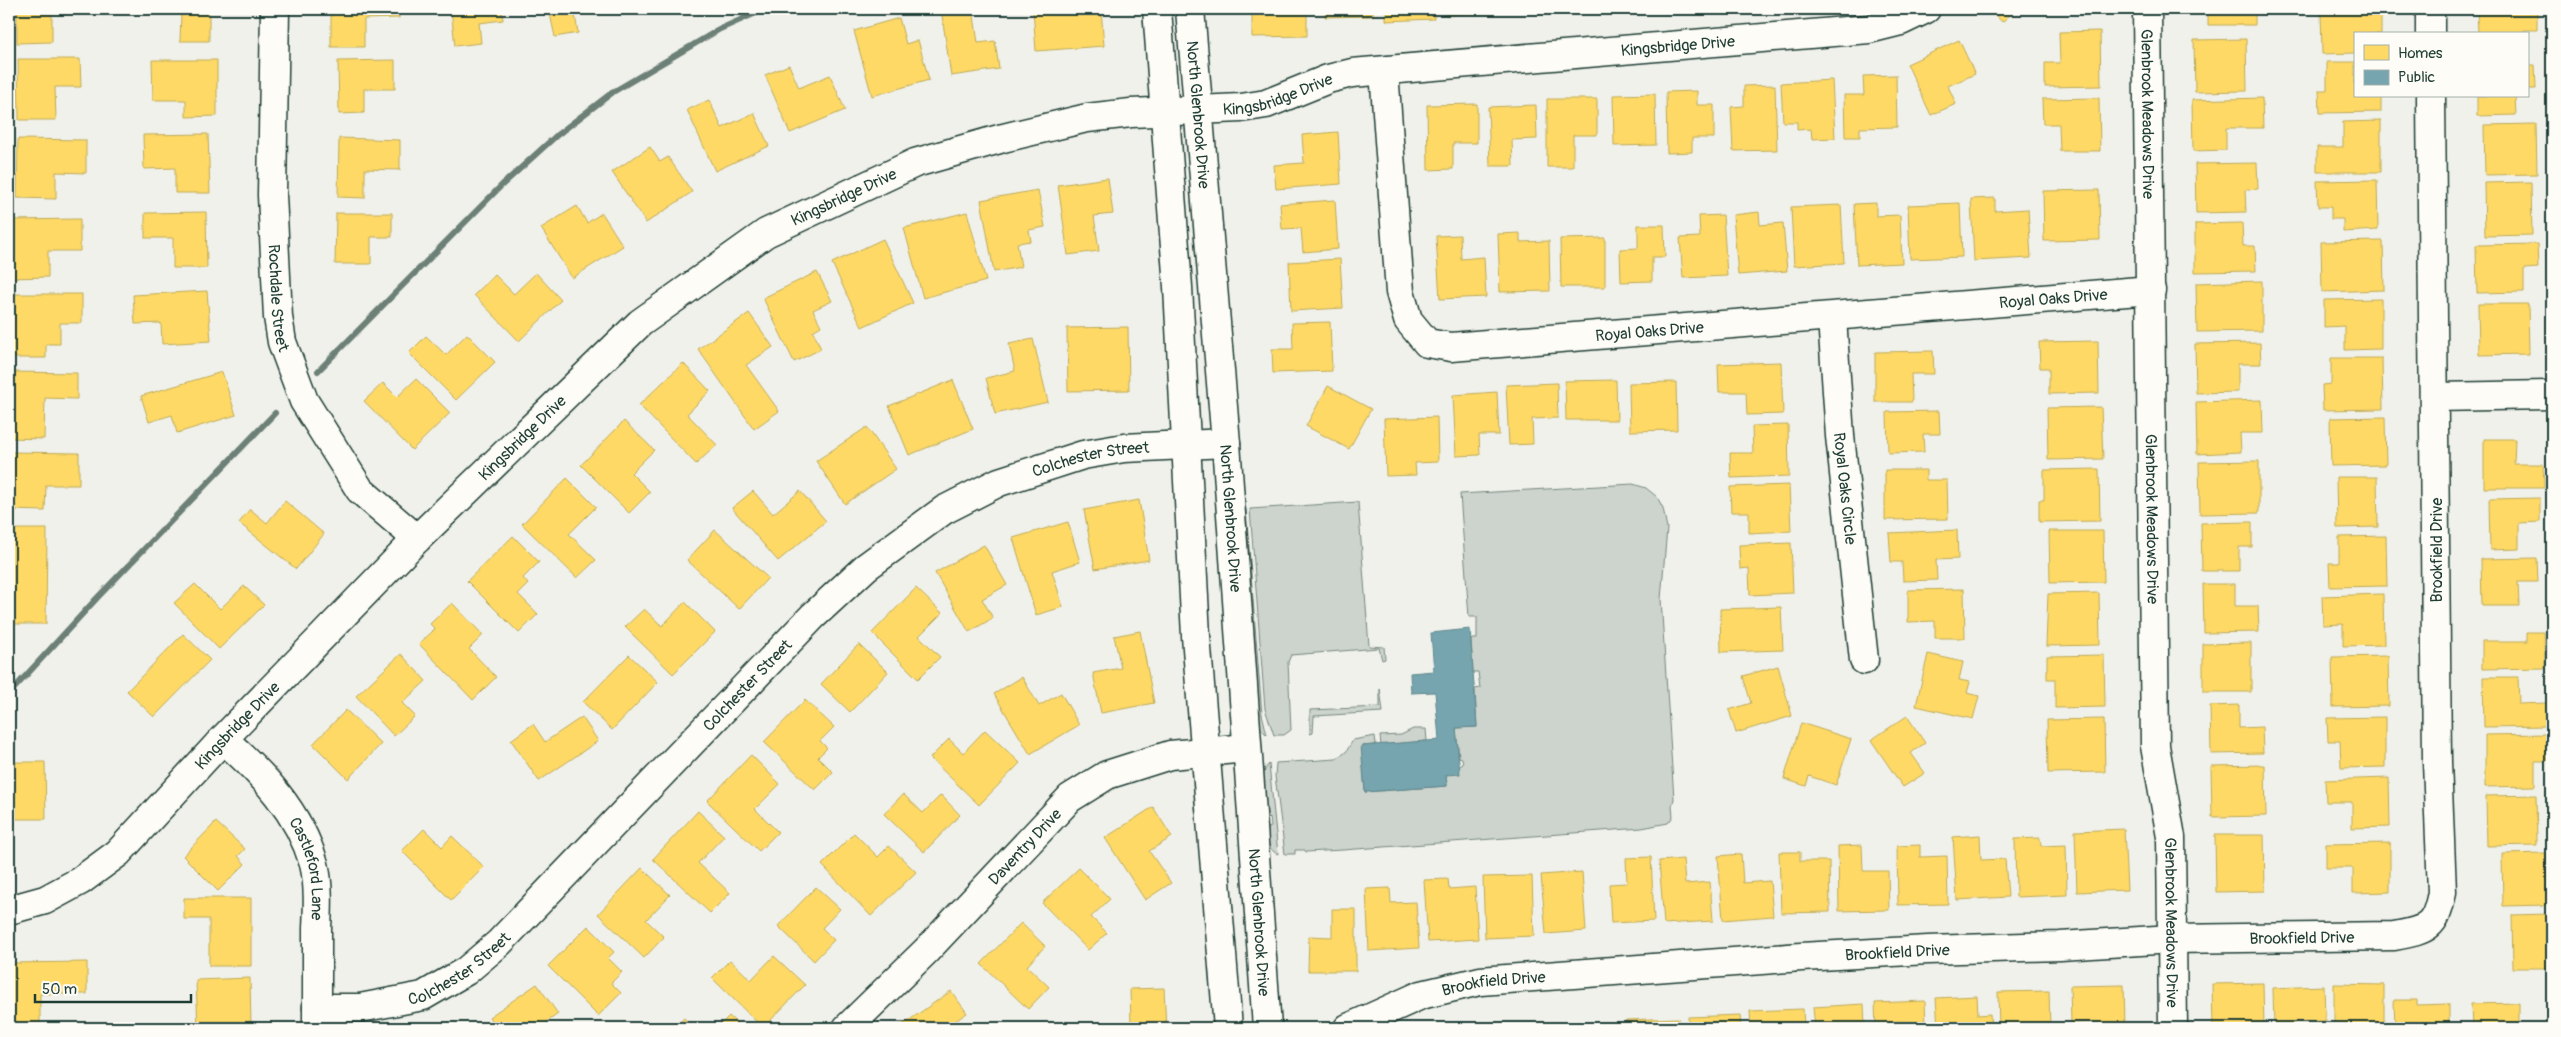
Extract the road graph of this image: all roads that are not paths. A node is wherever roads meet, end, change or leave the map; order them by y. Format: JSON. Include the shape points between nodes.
{"nodes":[{"id":1,"x":275,"y":9,"type":"edge"},
{"id":2,"x":1156,"y":9,"type":"edge"},
{"id":3,"x":1190,"y":9,"type":"edge"},
{"id":4,"x":1926,"y":9,"type":"edge"},
{"id":5,"x":2147,"y":9,"type":"edge"},
{"id":6,"x":2430,"y":9,"type":"edge"},
{"id":7,"x":2430,"y":32,"type":"edge"},
{"id":8,"x":1384,"y":71,"type":"junction"},
{"id":9,"x":2431,"y":98,"type":"edge"},
{"id":10,"x":1199,"y":110,"type":"junction"},
{"id":11,"x":1163,"y":112,"type":"junction"},
{"id":12,"x":2151,"y":290,"type":"junction"},
{"id":13,"x":1832,"y":318,"type":"junction"},
{"id":14,"x":2552,"y":395,"type":"edge"},
{"id":15,"x":2435,"y":397,"type":"junction"},
{"id":16,"x":1226,"y":443,"type":"junction"},
{"id":17,"x":1188,"y":445,"type":"junction"},
{"id":18,"x":416,"y":540,"type":"junction"},
{"id":19,"x":1864,"y":660,"type":"dead end"},
{"id":20,"x":223,"y":739,"type":"junction"},
{"id":21,"x":1247,"y":748,"type":"junction"},
{"id":22,"x":1204,"y":751,"type":"junction"},
{"id":23,"x":9,"y":910,"type":"edge"},
{"id":24,"x":2172,"y":939,"type":"junction"},
{"id":25,"x":317,"y":1018,"type":"edge"},
{"id":26,"x":847,"y":1028,"type":"edge"},
{"id":27,"x":1228,"y":1028,"type":"edge"},
{"id":28,"x":1267,"y":1028,"type":"edge"},
{"id":29,"x":1348,"y":1028,"type":"edge"},
{"id":30,"x":2173,"y":1028,"type":"edge"}],
"edges":[{"from":1,"to":18,"type":"street","name":"Rochdale Street","via":[[272,195],[282,342],[304,401],[360,490]]},
{"from":2,"to":11,"type":"street","name":"North Glenbrook Drive"},
{"from":3,"to":10,"type":"street","name":"North Glenbrook Drive"},
{"from":4,"to":8,"type":"street","name":"Kingsbridge Drive","via":[[1901,21],[1869,30]]},
{"from":5,"to":12,"type":"street","name":"Glenbrook Meadows Drive"},
{"from":6,"to":7,"type":"street"},
{"from":8,"to":10,"type":"street","name":"Kingsbridge Drive","via":[[1328,78],[1266,104]]},
{"from":8,"to":13,"type":"street","name":"Royal Oaks Drive","via":[[1400,292],[1408,320],[1426,343],[1452,347]]},
{"from":9,"to":15,"type":"street","name":"Brookfield Drive"},
{"from":10,"to":11,"type":"street","name":"Kingsbridge Drive"},
{"from":10,"to":16,"type":"street","name":"North Glenbrook Drive"},
{"from":11,"to":17,"type":"street","name":"North Glenbrook Drive"},
{"from":11,"to":18,"type":"street","name":"Kingsbridge Drive","via":[[1086,118],[915,162],[766,233],[640,323]]},
{"from":12,"to":13,"type":"street","name":"Royal Oaks Drive"},
{"from":12,"to":24,"type":"street","name":"Glenbrook Meadows Drive","via":[[2154,746],[2171,837]]},
{"from":13,"to":19,"type":"street","name":"Royal Oaks Circle","via":[[1840,436]]},
{"from":14,"to":15,"type":"street"},
{"from":15,"to":24,"type":"street","name":"Brookfield Drive","via":[[2437,762],[2442,852],[2439,911],[2430,926],[2394,936]]},
{"from":16,"to":17,"type":"street","name":"Colchester Street"},
{"from":16,"to":21,"type":"street","name":"North Glenbrook Drive"},
{"from":17,"to":22,"type":"street","name":"North Glenbrook Drive","via":[[1193,599]]},
{"from":17,"to":25,"type":"street","name":"Colchester Street","via":[[1124,448],[1083,455],[999,482],[944,510],[866,567],[813,616],[499,943],[466,971],[423,996]]},
{"from":18,"to":20,"type":"street","name":"Kingsbridge Drive"},
{"from":20,"to":23,"type":"street","name":"Kingsbridge Drive","via":[[118,853],[80,881],[45,900]]},
{"from":20,"to":25,"type":"street","name":"Castleford Lane","via":[[282,798],[314,864],[318,914]]},
{"from":21,"to":22,"type":"street","name":"Daventry Drive"},
{"from":21,"to":28,"type":"street","name":"North Glenbrook Drive"},
{"from":22,"to":26,"type":"street","name":"Daventry Drive","via":[[1170,755],[1107,775],[1070,798],[926,951]]},
{"from":22,"to":27,"type":"street","name":"North Glenbrook Drive"},
{"from":24,"to":29,"type":"street","name":"Brookfield Drive","via":[[1801,956],[1480,981],[1421,996]]},
{"from":24,"to":30,"type":"street","name":"Glenbrook Meadows Drive"}]}
